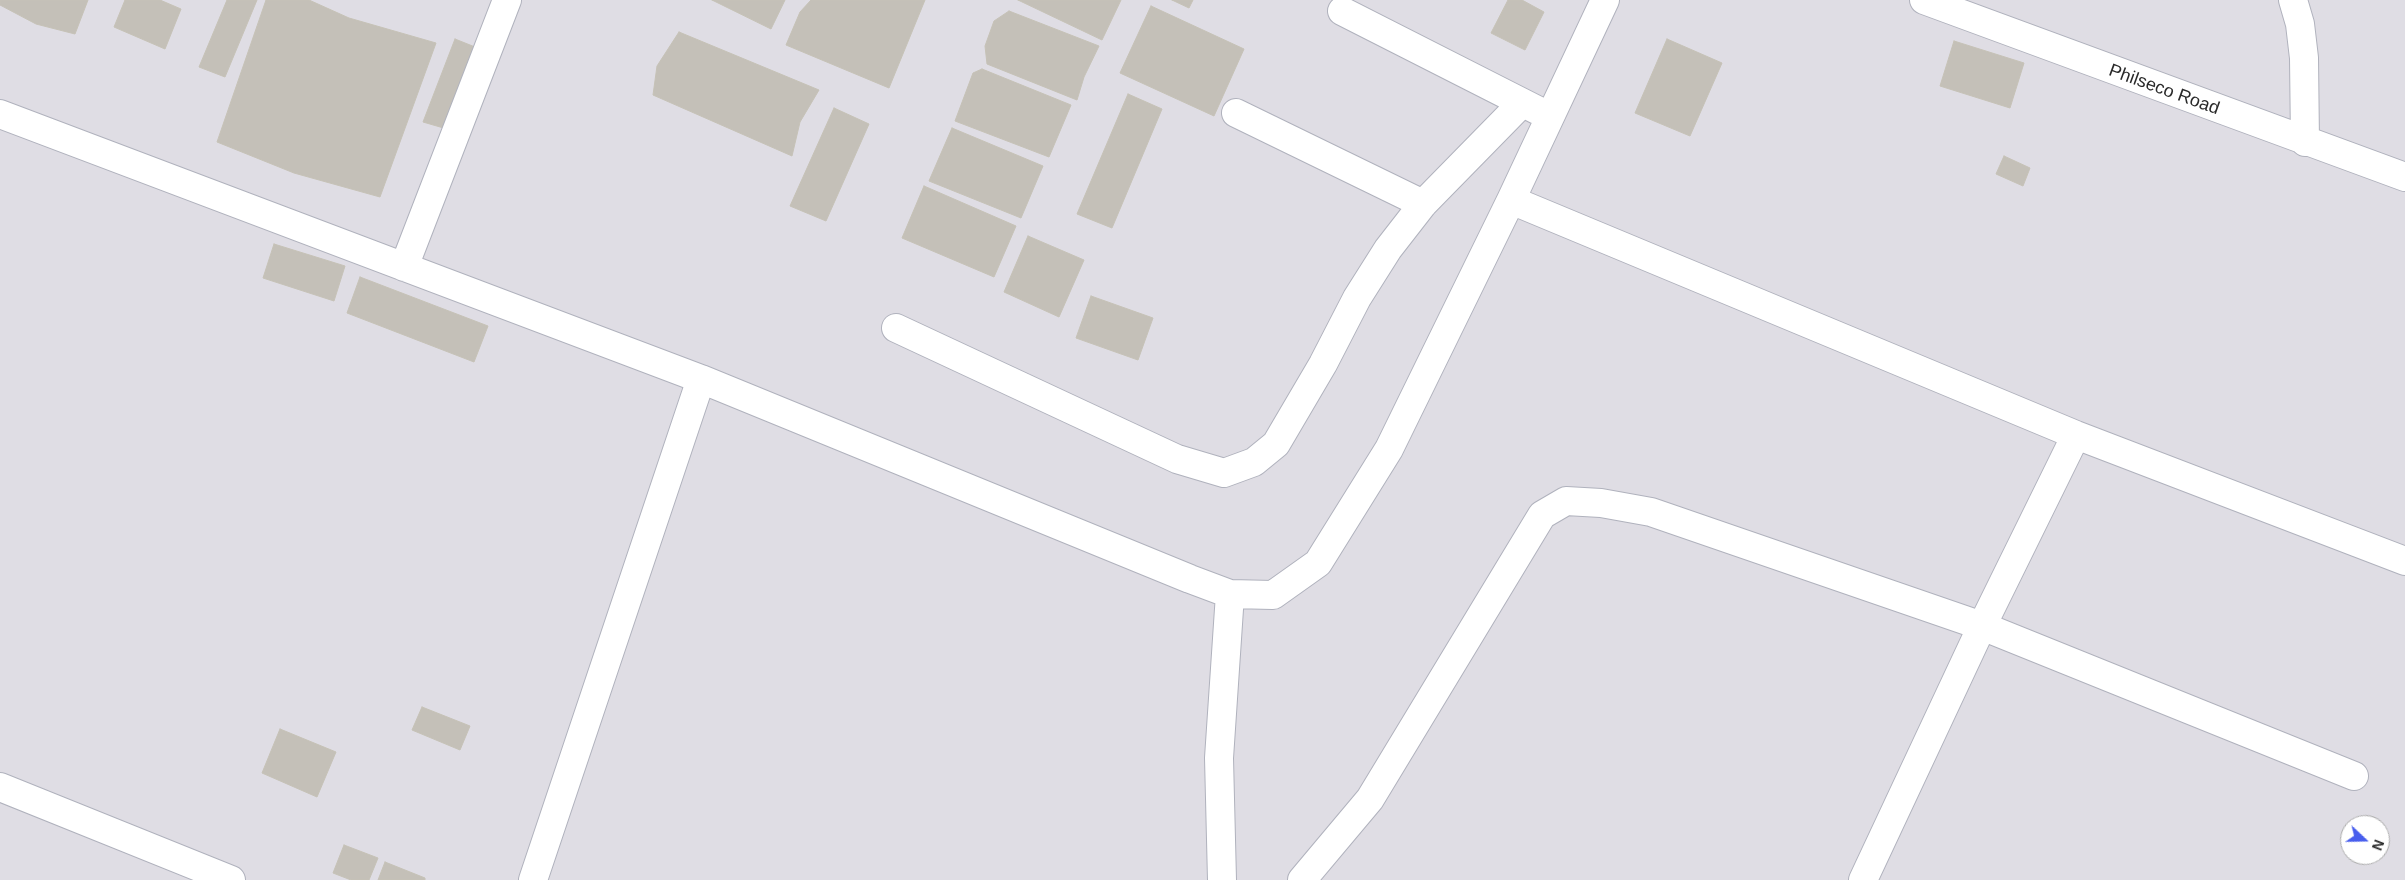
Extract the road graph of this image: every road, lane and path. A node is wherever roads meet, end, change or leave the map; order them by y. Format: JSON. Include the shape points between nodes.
{"nodes":[{"id":1,"x":507,"y":0,"type":"edge"},
{"id":2,"x":1604,"y":0,"type":"edge"},
{"id":3,"x":1924,"y":0,"type":"edge"},
{"id":4,"x":2293,"y":0,"type":"edge"},
{"id":5,"x":1342,"y":11,"type":"dead end"},
{"id":6,"x":1522,"y":103,"type":"junction"},
{"id":7,"x":1236,"y":113,"type":"dead end"},
{"id":8,"x":0,"y":114,"type":"edge"},
{"id":9,"x":1550,"y":117,"type":"junction"},
{"id":10,"x":2305,"y":142,"type":"junction"},
{"id":11,"x":2405,"y":178,"type":"edge"},
{"id":12,"x":1511,"y":200,"type":"junction"},
{"id":13,"x":1423,"y":204,"type":"junction"},
{"id":14,"x":404,"y":267,"type":"junction"},
{"id":15,"x":896,"y":328,"type":"dead end"},
{"id":16,"x":701,"y":379,"type":"junction"},
{"id":17,"x":2076,"y":434,"type":"junction"},
{"id":18,"x":2404,"y":557,"type":"edge"},
{"id":19,"x":1230,"y":594,"type":"junction"},
{"id":20,"x":1982,"y":626,"type":"junction"},
{"id":21,"x":2354,"y":776,"type":"dead end"},
{"id":22,"x":0,"y":787,"type":"edge"},
{"id":23,"x":231,"y":880,"type":"edge"},
{"id":24,"x":533,"y":880,"type":"edge"},
{"id":25,"x":1222,"y":880,"type":"edge"},
{"id":26,"x":1302,"y":880,"type":"edge"},
{"id":27,"x":1863,"y":880,"type":"edge"}],
"edges":[{"from":1,"to":14,"type":"street"},
{"from":2,"to":9,"type":"street"},
{"from":3,"to":10,"type":"street","name":"Philseco Road"},
{"from":4,"to":10,"type":"street","via":[[2304,58]]},
{"from":5,"to":6,"type":"street"},
{"from":6,"to":9,"type":"street"},
{"from":6,"to":13,"type":"street"},
{"from":7,"to":13,"type":"street"},
{"from":8,"to":14,"type":"street"},
{"from":9,"to":12,"type":"street"},
{"from":10,"to":11,"type":"street","name":"Philseco Road"},
{"from":12,"to":17,"type":"street"},
{"from":12,"to":19,"type":"street","via":[[1389,449],[1318,563],[1273,595]]},
{"from":13,"to":15,"type":"street","via":[[1388,248],[1357,298],[1276,444],[1254,462],[1224,473],[1177,459]]},
{"from":14,"to":16,"type":"street"},
{"from":16,"to":19,"type":"street"},
{"from":16,"to":24,"type":"street"},
{"from":17,"to":18,"type":"street"},
{"from":17,"to":20,"type":"street"},
{"from":19,"to":25,"type":"street","via":[[1219,758]]},
{"from":20,"to":21,"type":"street"},
{"from":20,"to":26,"type":"street","via":[[1651,512],[1601,503],[1566,501],[1542,515],[1370,799]]},
{"from":20,"to":27,"type":"street"},
{"from":22,"to":23,"type":"street"}]}
